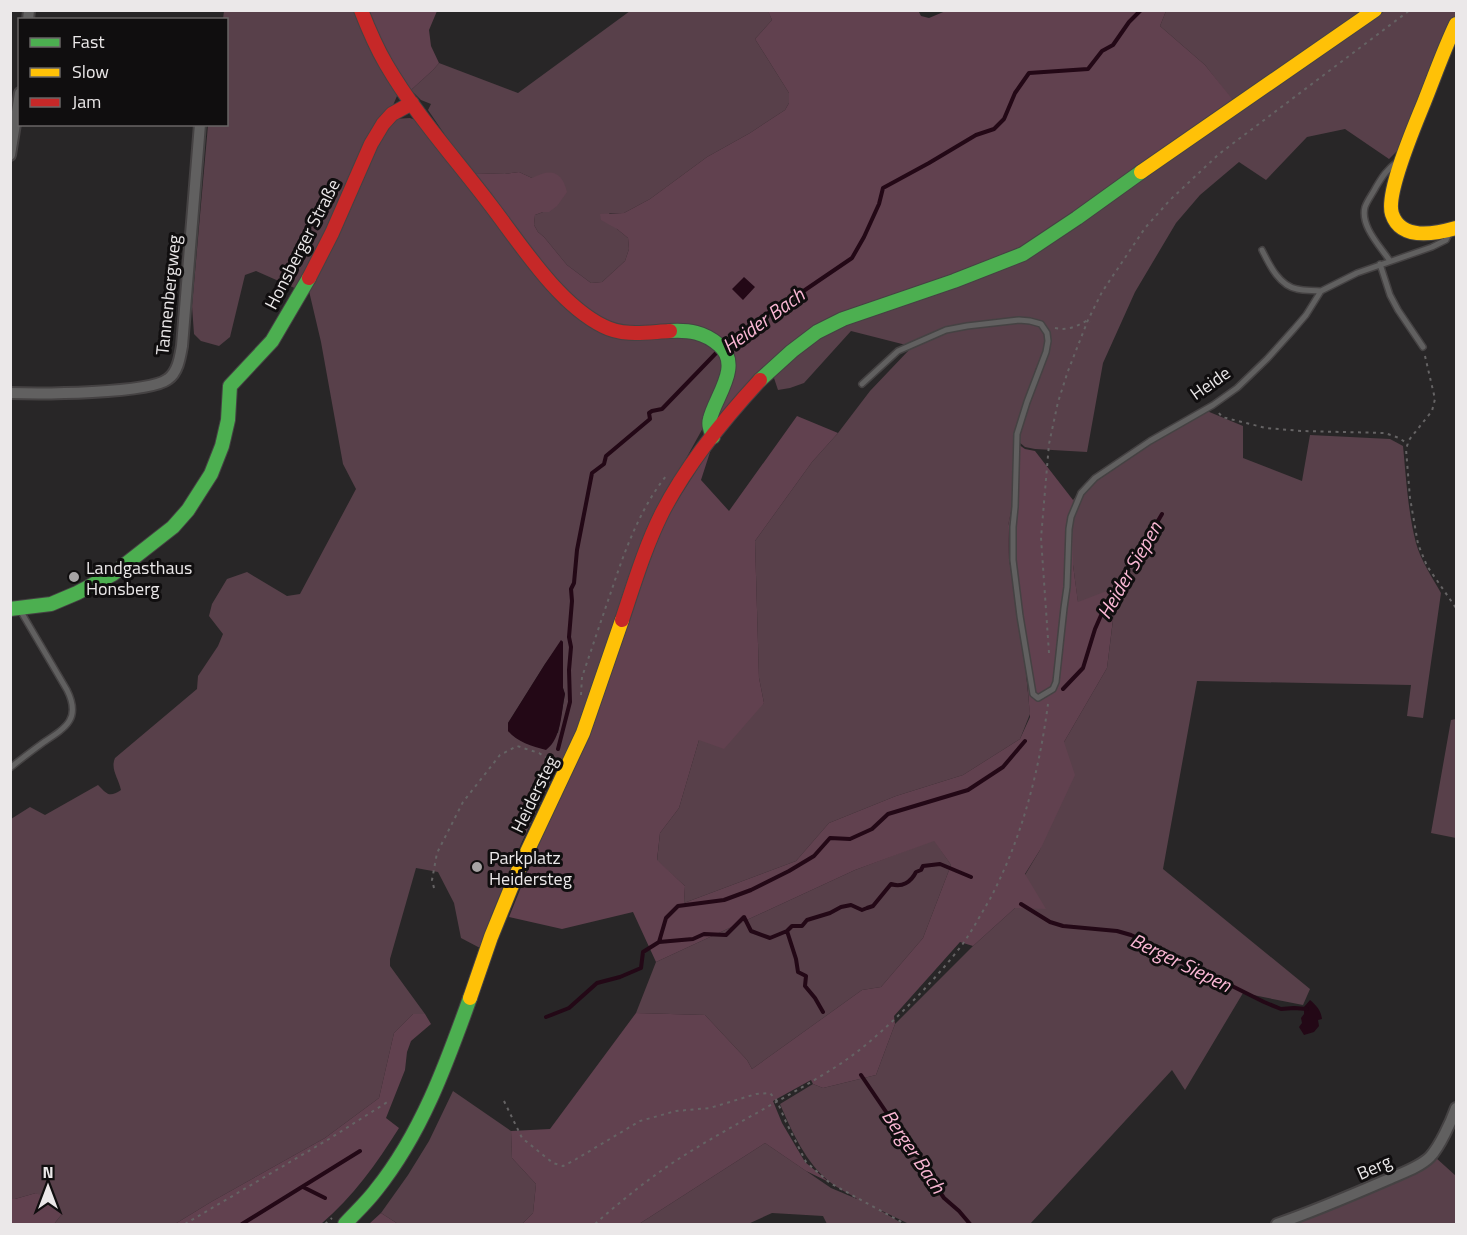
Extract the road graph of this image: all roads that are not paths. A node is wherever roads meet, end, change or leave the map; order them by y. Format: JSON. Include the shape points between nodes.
{"nodes":[{"id":1,"x":361,"y":10,"type":"edge"},
{"id":2,"x":1375,"y":10,"type":"edge"},
{"id":3,"x":1456,"y":24,"type":"edge"},
{"id":4,"x":412,"y":103,"type":"junction"},
{"id":5,"x":18,"y":105,"type":"edge"},
{"id":6,"x":200,"y":126,"type":"edge"},
{"id":7,"x":10,"y":155,"type":"edge"},
{"id":8,"x":1403,"y":158,"type":"junction"},
{"id":9,"x":1454,"y":229,"type":"edge"},
{"id":10,"x":1262,"y":250,"type":"dead end"},
{"id":11,"x":1390,"y":261,"type":"junction"},
{"id":12,"x":1380,"y":264,"type":"junction"},
{"id":13,"x":1322,"y":291,"type":"junction"},
{"id":14,"x":1423,"y":347,"type":"road end"},
{"id":15,"x":862,"y":384,"type":"dead end"},
{"id":16,"x":10,"y":393,"type":"edge"},
{"id":17,"x":713,"y":437,"type":"junction"},
{"id":18,"x":15,"y":609,"type":"edge"},
{"id":19,"x":10,"y":768,"type":"edge"},
{"id":20,"x":1456,"y":1108,"type":"edge"},
{"id":21,"x":345,"y":1224,"type":"edge"},
{"id":22,"x":1277,"y":1224,"type":"edge"}],
"edges":[{"from":1,"to":4,"type":"main road","via":[[375,47]]},
{"from":2,"to":17,"type":"main road","name":"Heidersteg","via":[[1031,250],[954,282],[843,319],[815,335],[764,377]]},
{"from":3,"to":8,"type":"main road","name":"Heide"},
{"from":4,"to":17,"type":"main road","via":[[542,274],[574,306],[614,331],[692,331],[722,347],[728,370],[709,420]]},
{"from":4,"to":18,"type":"main road","name":"Honsberger Straße","via":[[383,124],[303,291],[272,340],[230,386],[222,446],[211,474],[188,510],[173,528],[113,574],[51,604]]},
{"from":5,"to":7,"type":"street"},
{"from":6,"to":16,"type":"street","name":"Tannenbergweg","via":[[182,346],[170,378],[161,384],[128,389]]},
{"from":8,"to":9,"type":"main road","name":"Heide","via":[[1391,203],[1395,220],[1415,233]]},
{"from":8,"to":11,"type":"lane","name":"Heide","via":[[1389,167],[1365,206],[1364,218]]},
{"from":9,"to":11,"type":"lane","name":"Heide","via":[[1446,240]]},
{"from":10,"to":13,"type":"lane","via":[[1275,273],[1294,289]]},
{"from":11,"to":12,"type":"lane","name":"Heide"},
{"from":12,"to":13,"type":"lane","name":"Heide"},
{"from":12,"to":14,"type":"lane","via":[[1390,295]]},
{"from":13,"to":15,"type":"lane","name":"Heide","via":[[1306,315],[1237,388],[1150,441],[1081,492],[1071,517],[1056,682],[1053,689],[1038,698],[1033,694],[1012,560],[1017,434],[1048,341],[1047,333],[1041,324],[1019,320],[946,330],[898,351]]},
{"from":17,"to":21,"type":"main road","name":"Heidersteg","via":[[664,509],[652,535],[586,725],[507,895],[442,1076],[394,1167]]},
{"from":18,"to":19,"type":"lane","via":[[67,690],[73,710],[63,730]]},
{"from":20,"to":22,"type":"street","name":"Berg","via":[[1447,1130],[1423,1162]]}]}
